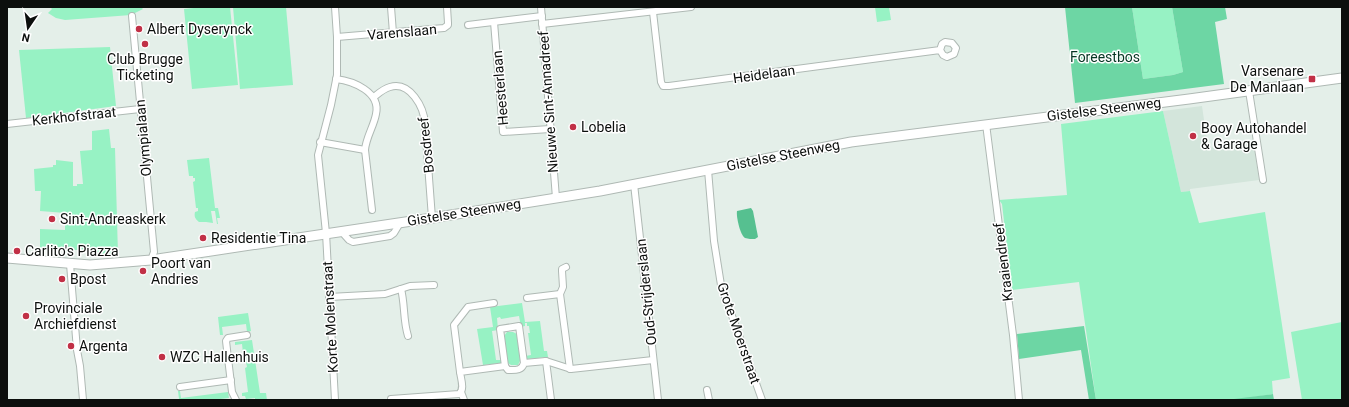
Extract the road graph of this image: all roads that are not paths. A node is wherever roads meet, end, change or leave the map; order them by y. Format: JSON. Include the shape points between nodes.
{"nodes":[{"id":1,"x":335,"y":7,"type":"edge"},
{"id":2,"x":390,"y":7,"type":"edge"},
{"id":3,"x":447,"y":7,"type":"edge"},
{"id":4,"x":541,"y":7,"type":"edge"},
{"id":5,"x":627,"y":7,"type":"edge"},
{"id":6,"x":691,"y":7,"type":"edge"},
{"id":7,"x":653,"y":12,"type":"junction"},
{"id":8,"x":628,"y":14,"type":"junction"},
{"id":9,"x":132,"y":16,"type":"dead end"},
{"id":10,"x":542,"y":16,"type":"junction"},
{"id":11,"x":494,"y":22,"type":"junction"},
{"id":12,"x":542,"y":24,"type":"junction"},
{"id":13,"x":468,"y":25,"type":"dead end"},
{"id":14,"x":393,"y":33,"type":"junction"},
{"id":15,"x":337,"y":37,"type":"junction"},
{"id":16,"x":940,"y":50,"type":"dead end"},
{"id":17,"x":1342,"y":78,"type":"edge"},
{"id":18,"x":336,"y":79,"type":"junction"},
{"id":19,"x":1249,"y":91,"type":"junction"},
{"id":20,"x":374,"y":97,"type":"junction"},
{"id":21,"x":140,"y":109,"type":"junction"},
{"id":22,"x":7,"y":124,"type":"edge"},
{"id":23,"x":986,"y":124,"type":"junction"},
{"id":24,"x":550,"y":128,"type":"junction"},
{"id":25,"x":320,"y":142,"type":"junction"},
{"id":26,"x":365,"y":150,"type":"junction"},
{"id":27,"x":708,"y":170,"type":"junction"},
{"id":28,"x":1263,"y":180,"type":"dead end"},
{"id":29,"x":634,"y":184,"type":"junction"},
{"id":30,"x":556,"y":198,"type":"junction"},
{"id":31,"x":372,"y":210,"type":"dead end"},
{"id":32,"x":432,"y":218,"type":"junction"},
{"id":33,"x":326,"y":234,"type":"junction"},
{"id":34,"x":7,"y":258,"type":"edge"},
{"id":35,"x":151,"y":260,"type":"junction"},
{"id":36,"x":70,"y":264,"type":"junction"},
{"id":37,"x":566,"y":267,"type":"dead end"},
{"id":38,"x":434,"y":285,"type":"dead end"},
{"id":39,"x":401,"y":289,"type":"junction"},
{"id":40,"x":560,"y":294,"type":"junction"},
{"id":41,"x":329,"y":298,"type":"junction"},
{"id":42,"x":527,"y":298,"type":"dead end"},
{"id":43,"x":494,"y":303,"type":"dead end"},
{"id":44,"x":247,"y":335,"type":"dead end"},
{"id":45,"x":408,"y":336,"type":"dead end"},
{"id":46,"x":653,"y":360,"type":"junction"},
{"id":47,"x":546,"y":361,"type":"junction"},
{"id":48,"x":524,"y":363,"type":"junction"},
{"id":49,"x":505,"y":366,"type":"junction"},
{"id":50,"x":570,"y":368,"type":"junction"},
{"id":51,"x":460,"y":372,"type":"junction"},
{"id":52,"x":231,"y":380,"type":"junction"},
{"id":53,"x":180,"y":387,"type":"dead end"},
{"id":54,"x":707,"y":390,"type":"dead end"},
{"id":55,"x":461,"y":392,"type":"junction"},
{"id":56,"x":391,"y":398,"type":"dead end"},
{"id":57,"x":415,"y":399,"type":"edge"},
{"id":58,"x":83,"y":400,"type":"edge"},
{"id":59,"x":236,"y":400,"type":"edge"},
{"id":60,"x":335,"y":400,"type":"edge"},
{"id":61,"x":464,"y":400,"type":"edge"},
{"id":62,"x":551,"y":400,"type":"edge"},
{"id":63,"x":658,"y":400,"type":"edge"},
{"id":64,"x":710,"y":400,"type":"edge"},
{"id":65,"x":762,"y":400,"type":"edge"},
{"id":66,"x":1019,"y":400,"type":"edge"}],
"edges":[{"from":1,"to":15,"type":"street","name":"Korte Molenstraat"},
{"from":2,"to":14,"type":"street"},
{"from":3,"to":14,"type":"street","name":"Varenslaan","via":[[448,22],[444,28]]},
{"from":4,"to":10,"type":"street","name":"Nieuwe Sint-Annadreef"},
{"from":5,"to":8,"type":"street"},
{"from":6,"to":7,"type":"street"},
{"from":7,"to":8,"type":"street"},
{"from":7,"to":16,"type":"street","name":"Heidelaan","via":[[663,86]]},
{"from":8,"to":12,"type":"street"},
{"from":9,"to":21,"type":"street","name":"Olympialaan"},
{"from":10,"to":11,"type":"street"},
{"from":10,"to":12,"type":"street","name":"Nieuwe Sint-Annadreef"},
{"from":11,"to":13,"type":"street"},
{"from":11,"to":24,"type":"street","name":"Heesterlaan","via":[[503,132]]},
{"from":12,"to":24,"type":"street","name":"Nieuwe Sint-Annadreef"},
{"from":14,"to":15,"type":"street","name":"Varenslaan"},
{"from":15,"to":18,"type":"street","name":"Korte Molenstraat"},
{"from":17,"to":19,"type":"main road","name":"Gistelse Steenweg"},
{"from":18,"to":20,"type":"street","via":[[354,83]]},
{"from":18,"to":25,"type":"street","name":"Korte Molenstraat"},
{"from":19,"to":23,"type":"main road","name":"Gistelse Steenweg"},
{"from":19,"to":28,"type":"street"},
{"from":20,"to":26,"type":"street","via":[[376,113]]},
{"from":20,"to":32,"type":"street","name":"Bosdreef","via":[[385,88],[397,86],[411,94],[422,108]]},
{"from":21,"to":22,"type":"street","name":"Kerkhofstraat"},
{"from":21,"to":35,"type":"street","name":"Olympialaan","via":[[154,252]]},
{"from":23,"to":27,"type":"main road","name":"Gistelse Steenweg","via":[[851,142]]},
{"from":23,"to":66,"type":"street","name":"Kraaiendreef"},
{"from":24,"to":30,"type":"street","name":"Nieuwe Sint-Annadreef"},
{"from":25,"to":26,"type":"street"},
{"from":25,"to":33,"type":"street","name":"Korte Molenstraat","via":[[318,154]]},
{"from":26,"to":31,"type":"street"},
{"from":27,"to":29,"type":"main road","name":"Gistelse Steenweg"},
{"from":27,"to":65,"type":"street","name":"Grote Moerstraat","via":[[714,241],[722,285]]},
{"from":29,"to":30,"type":"main road","name":"Gistelse Steenweg"},
{"from":29,"to":46,"type":"street","name":"Oud-Strijderslaan"},
{"from":30,"to":32,"type":"main road","name":"Gistelse Steenweg"},
{"from":32,"to":33,"type":"main road","name":"Gistelse Steenweg"},
{"from":33,"to":35,"type":"main road","name":"Gistelse Steenweg"},
{"from":33,"to":41,"type":"street","name":"Korte Molenstraat"},
{"from":34,"to":36,"type":"main road","name":"Gistelse Steenweg"},
{"from":35,"to":36,"type":"main road","name":"Gistelse Steenweg"},
{"from":36,"to":58,"type":"street"},
{"from":37,"to":40,"type":"street","via":[[562,268],[563,287]]},
{"from":38,"to":39,"type":"street"},
{"from":39,"to":41,"type":"street","via":[[385,294]]},
{"from":39,"to":45,"type":"street","via":[[404,326]]},
{"from":40,"to":42,"type":"street"},
{"from":40,"to":50,"type":"street"},
{"from":41,"to":60,"type":"street","name":"Korte Molenstraat"},
{"from":43,"to":51,"type":"street","via":[[468,307],[454,325]]},
{"from":44,"to":52,"type":"street","via":[[226,339]]},
{"from":46,"to":50,"type":"street"},
{"from":46,"to":63,"type":"street","name":"Oud-Strijderslaan"},
{"from":47,"to":48,"type":"street"},
{"from":47,"to":50,"type":"street"},
{"from":47,"to":62,"type":"street"},
{"from":48,"to":49,"type":"street","via":[[520,369],[508,370]]},
{"from":48,"to":49,"type":"street","via":[[519,326],[500,329]]},
{"from":49,"to":51,"type":"street"},
{"from":51,"to":55,"type":"street"},
{"from":52,"to":53,"type":"street"},
{"from":52,"to":59,"type":"street"},
{"from":54,"to":64,"type":"street"},
{"from":55,"to":57,"type":"street","via":[[456,395]]},
{"from":55,"to":61,"type":"street"},
{"from":56,"to":57,"type":"street"}]}
